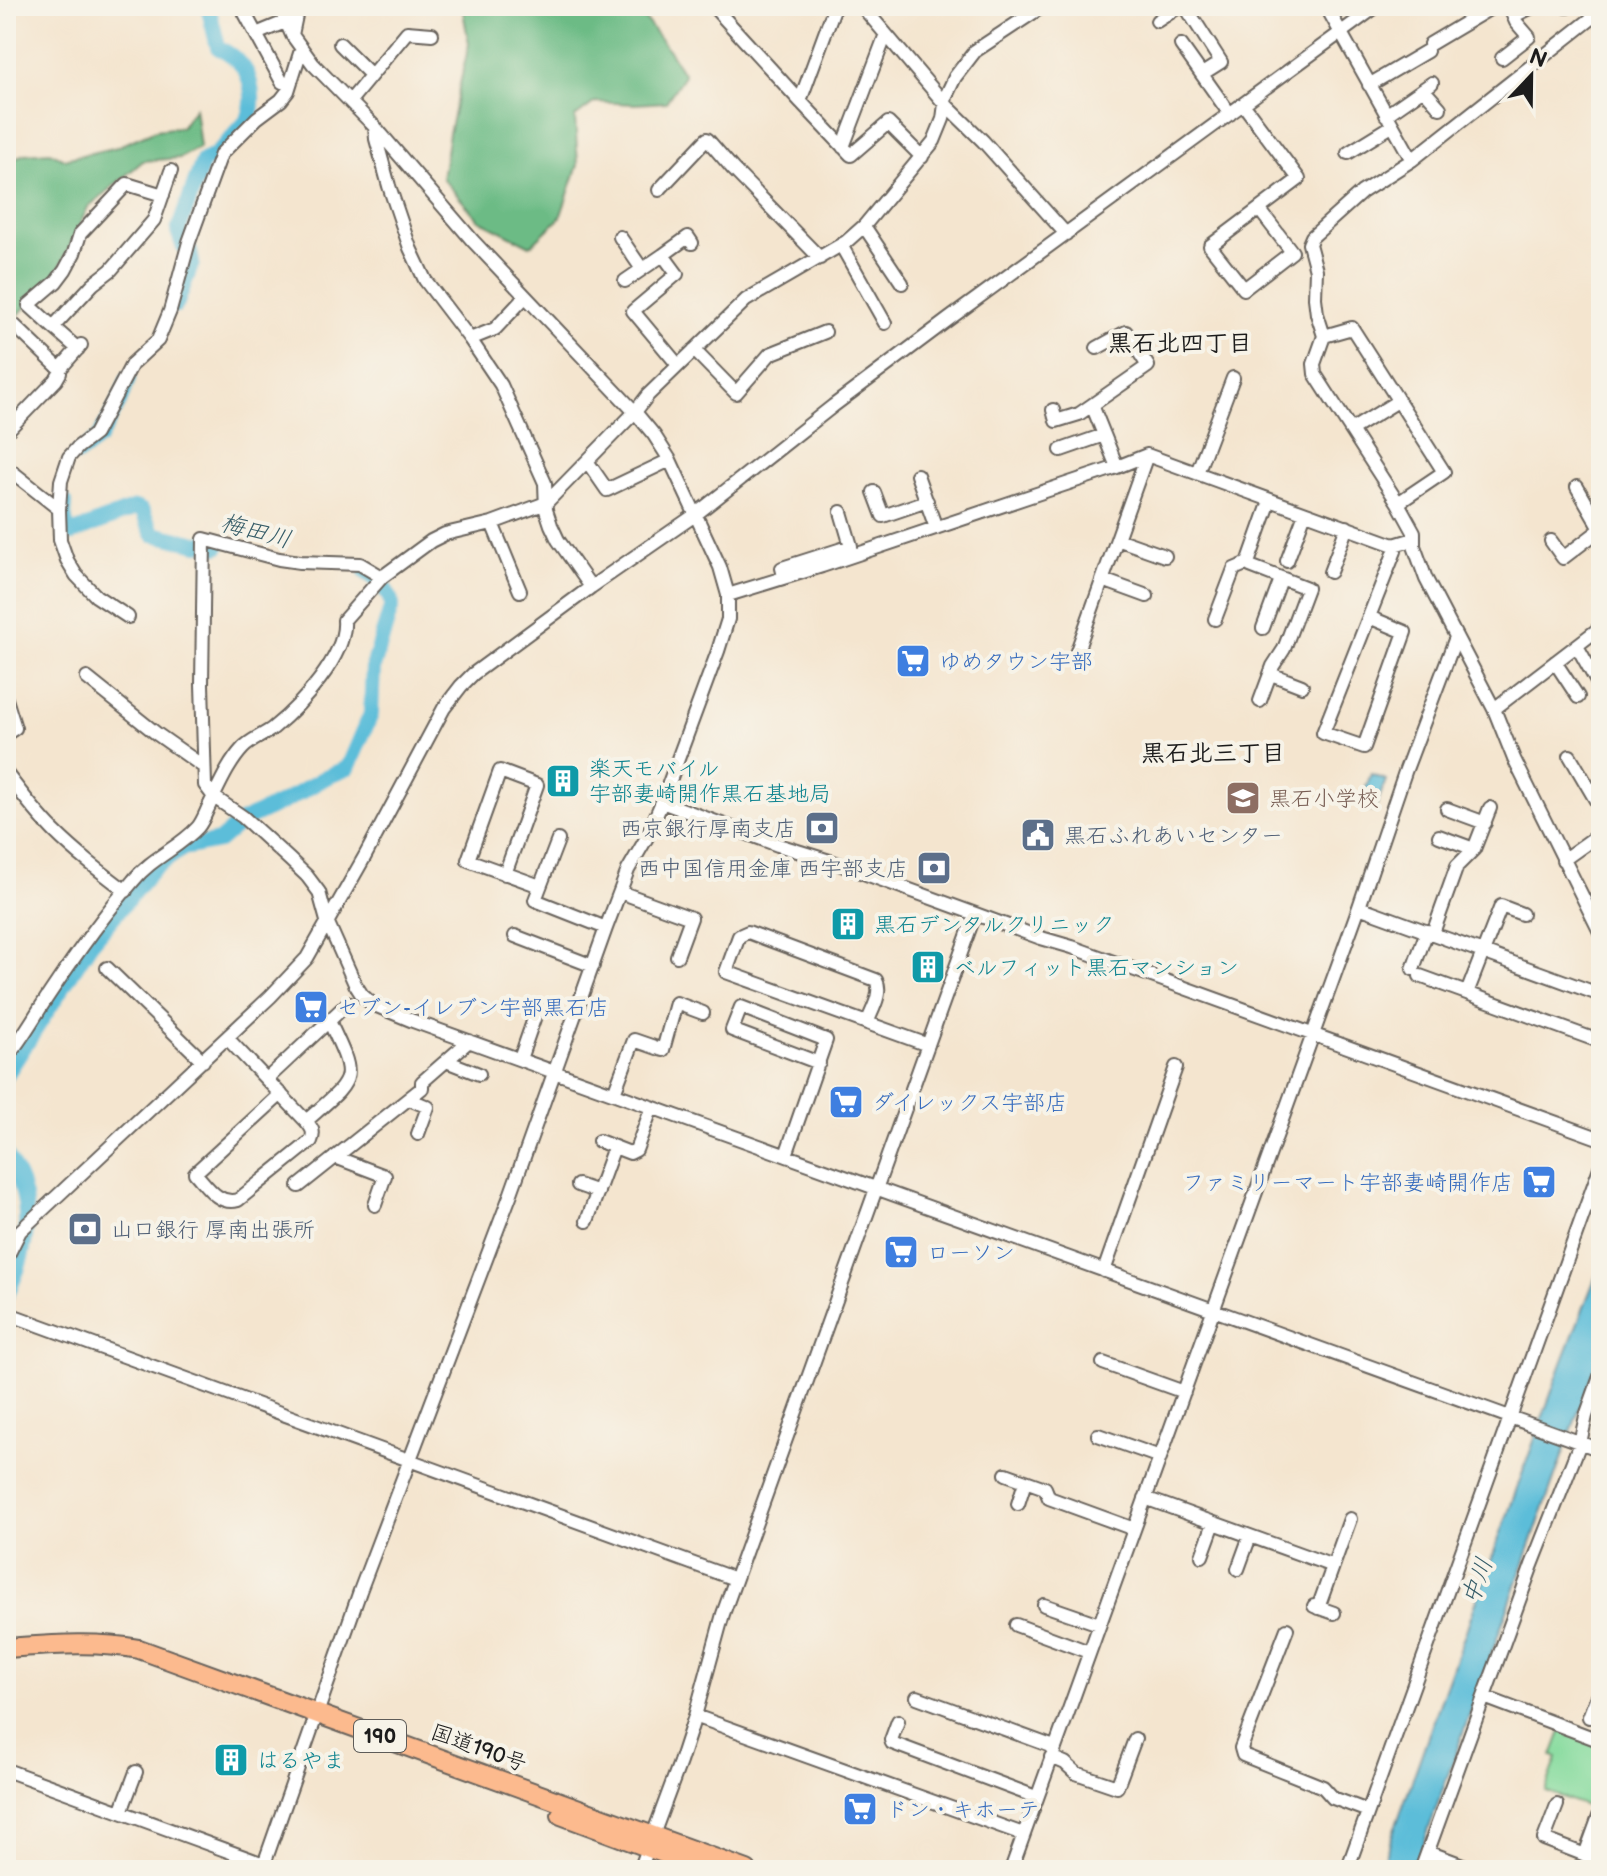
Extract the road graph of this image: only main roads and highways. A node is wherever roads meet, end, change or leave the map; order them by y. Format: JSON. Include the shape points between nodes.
{"nodes":[{"id":1,"x":6,"y":1648,"type":"edge"},
{"id":2,"x":6,"y":1659,"type":"edge"},
{"id":3,"x":316,"y":1717,"type":"junction"},
{"id":4,"x":650,"y":1842,"type":"junction"},
{"id":5,"x":709,"y":1870,"type":"edge"},
{"id":6,"x":747,"y":1870,"type":"edge"}],
"edges":[{"from":1,"to":3,"type":"highway","name":"国道190号","number":"190","via":[[92,1644],[139,1649]]},
{"from":2,"to":3,"type":"highway","name":"国道190号","number":"190","via":[[122,1655]]},
{"from":3,"to":4,"type":"highway","name":"国道190号","number":"190","via":[[586,1826]]},
{"from":4,"to":5,"type":"highway","name":"国道190号","number":"190"},
{"from":4,"to":6,"type":"highway","name":"国道190号","number":"190"}]}
